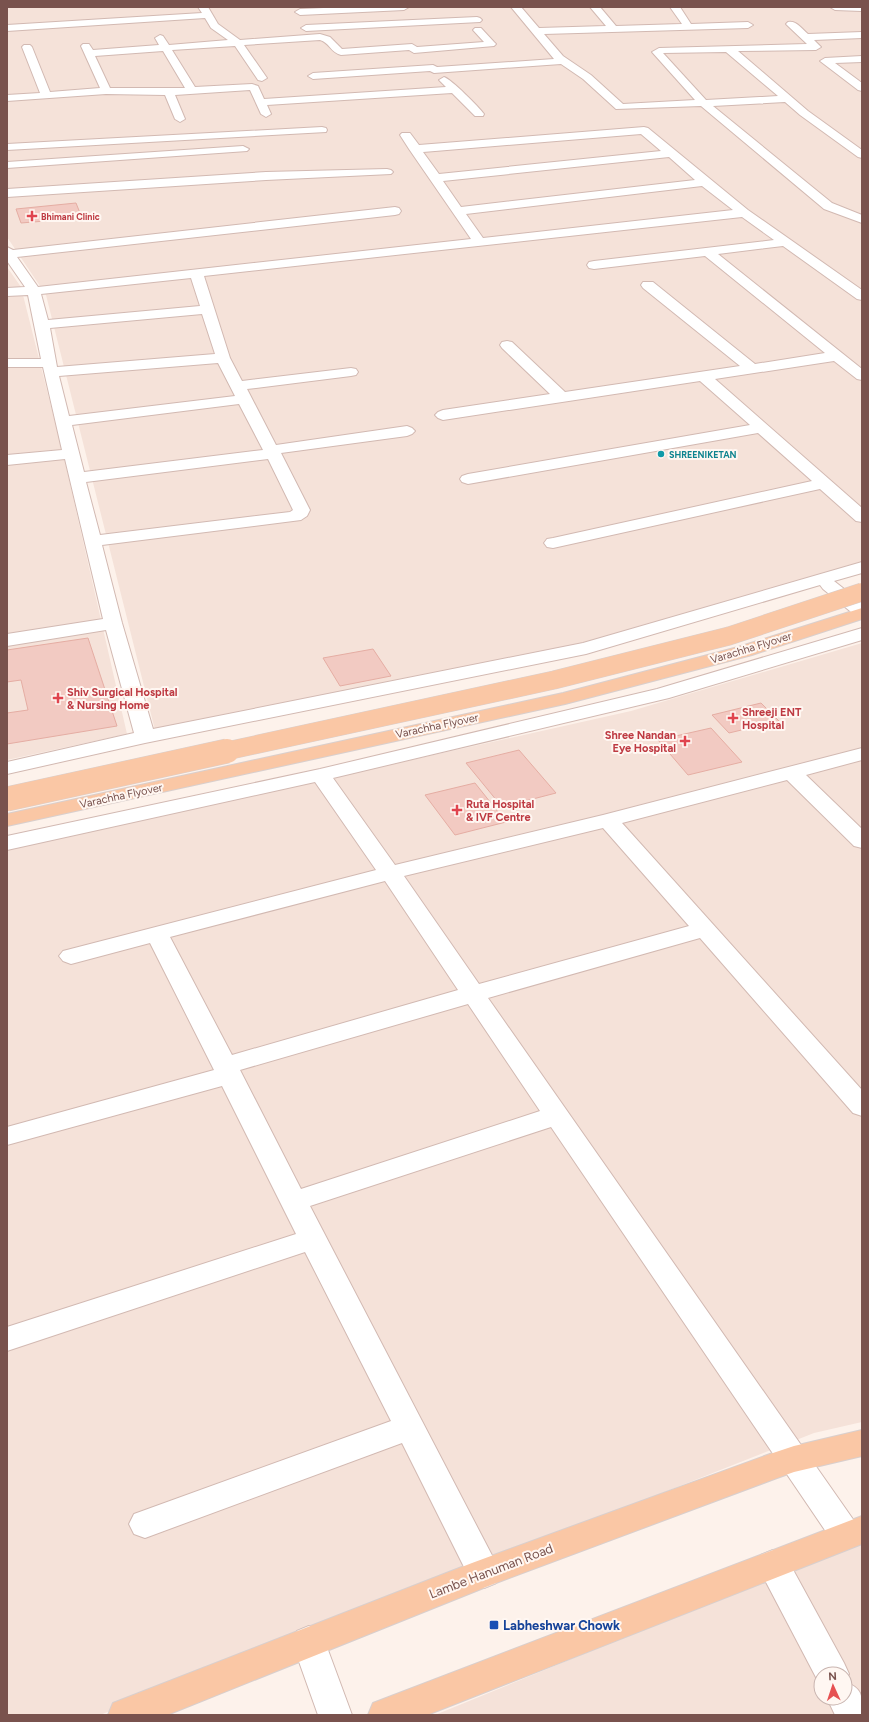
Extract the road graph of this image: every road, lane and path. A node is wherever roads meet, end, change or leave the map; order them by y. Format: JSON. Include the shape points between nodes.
{"nodes":[{"id":1,"x":404,"y":7,"type":"edge"},
{"id":2,"x":516,"y":7,"type":"edge"},
{"id":3,"x":595,"y":7,"type":"edge"},
{"id":4,"x":675,"y":7,"type":"edge"},
{"id":5,"x":835,"y":7,"type":"edge"},
{"id":6,"x":374,"y":8,"type":"junction"},
{"id":7,"x":850,"y":8,"type":"edge"},
{"id":8,"x":862,"y":8,"type":"edge"},
{"id":9,"x":128,"y":9,"type":"dead end"},
{"id":10,"x":206,"y":11,"type":"edge"},
{"id":11,"x":300,"y":12,"type":"dead end"},
{"id":12,"x":59,"y":13,"type":"dead end"},
{"id":13,"x":862,"y":18,"type":"edge"},
{"id":14,"x":135,"y":20,"type":"junction"},
{"id":15,"x":386,"y":24,"type":"junction"},
{"id":16,"x":791,"y":24,"type":"dead end"},
{"id":17,"x":62,"y":25,"type":"junction"},
{"id":18,"x":748,"y":25,"type":"dead end"},
{"id":19,"x":689,"y":27,"type":"junction"},
{"id":20,"x":7,"y":28,"type":"edge"},
{"id":21,"x":614,"y":29,"type":"junction"},
{"id":22,"x":138,"y":31,"type":"dead end"},
{"id":23,"x":536,"y":31,"type":"junction"},
{"id":24,"x":294,"y":32,"type":"junction"},
{"id":25,"x":157,"y":33,"type":"dead end"},
{"id":26,"x":862,"y":35,"type":"edge"},
{"id":27,"x":66,"y":36,"type":"dead end"},
{"id":28,"x":805,"y":37,"type":"junction"},
{"id":29,"x":403,"y":38,"type":"dead end"},
{"id":30,"x":238,"y":43,"type":"junction"},
{"id":31,"x":27,"y":47,"type":"dead end"},
{"id":32,"x":166,"y":48,"type":"junction"},
{"id":33,"x":413,"y":49,"type":"junction"},
{"id":34,"x":729,"y":49,"type":"junction"},
{"id":35,"x":862,"y":59,"type":"edge"},
{"id":36,"x":562,"y":61,"type":"junction"},
{"id":37,"x":434,"y":69,"type":"junction"},
{"id":38,"x":313,"y":76,"type":"dead end"},
{"id":39,"x":262,"y":78,"type":"dead end"},
{"id":40,"x":857,"y":80,"type":"edge"},
{"id":41,"x":862,"y":88,"type":"edge"},
{"id":42,"x":191,"y":90,"type":"junction"},
{"id":43,"x":455,"y":90,"type":"junction"},
{"id":44,"x":106,"y":91,"type":"junction"},
{"id":45,"x":169,"y":92,"type":"junction"},
{"id":46,"x":46,"y":95,"type":"junction"},
{"id":47,"x":7,"y":98,"type":"edge"},
{"id":48,"x":788,"y":99,"type":"junction"},
{"id":49,"x":260,"y":102,"type":"junction"},
{"id":50,"x":703,"y":103,"type":"junction"},
{"id":51,"x":266,"y":114,"type":"dead end"},
{"id":52,"x":479,"y":114,"type":"dead end"},
{"id":53,"x":180,"y":119,"type":"dead end"},
{"id":54,"x":322,"y":130,"type":"dead end"},
{"id":55,"x":406,"y":135,"type":"dead end"},
{"id":56,"x":7,"y":147,"type":"edge"},
{"id":57,"x":257,"y":148,"type":"dead end"},
{"id":58,"x":415,"y":149,"type":"junction"},
{"id":59,"x":672,"y":153,"type":"junction"},
{"id":60,"x":862,"y":155,"type":"edge"},
{"id":61,"x":7,"y":165,"type":"edge"},
{"id":62,"x":387,"y":172,"type":"dead end"},
{"id":63,"x":435,"y":178,"type":"junction"},
{"id":64,"x":705,"y":182,"type":"junction"},
{"id":65,"x":7,"y":193,"type":"edge"},
{"id":66,"x":395,"y":211,"type":"dead end"},
{"id":67,"x":458,"y":211,"type":"junction"},
{"id":68,"x":744,"y":213,"type":"junction"},
{"id":69,"x":862,"y":219,"type":"edge"},
{"id":70,"x":479,"y":242,"type":"junction"},
{"id":71,"x":786,"y":242,"type":"junction"},
{"id":72,"x":708,"y":252,"type":"junction"},
{"id":73,"x":8,"y":253,"type":"edge"},
{"id":74,"x":594,"y":265,"type":"dead end"},
{"id":75,"x":196,"y":273,"type":"junction"},
{"id":76,"x":648,"y":285,"type":"dead end"},
{"id":77,"x":34,"y":291,"type":"junction"},
{"id":78,"x":7,"y":292,"type":"edge"},
{"id":79,"x":862,"y":296,"type":"edge"},
{"id":80,"x":207,"y":309,"type":"junction"},
{"id":81,"x":42,"y":325,"type":"junction"},
{"id":82,"x":507,"y":345,"type":"dead end"},
{"id":83,"x":837,"y":356,"type":"junction"},
{"id":84,"x":223,"y":358,"type":"junction"},
{"id":85,"x":7,"y":363,"type":"edge"},
{"id":86,"x":50,"y":368,"type":"junction"},
{"id":87,"x":752,"y":369,"type":"junction"},
{"id":88,"x":351,"y":372,"type":"dead end"},
{"id":89,"x":703,"y":376,"type":"junction"},
{"id":90,"x":862,"y":376,"type":"edge"},
{"id":91,"x":241,"y":393,"type":"junction"},
{"id":92,"x":561,"y":397,"type":"junction"},
{"id":93,"x":443,"y":415,"type":"dead end"},
{"id":94,"x":63,"y":421,"type":"junction"},
{"id":95,"x":762,"y":428,"type":"junction"},
{"id":96,"x":407,"y":431,"type":"dead end"},
{"id":97,"x":272,"y":452,"type":"junction"},
{"id":98,"x":71,"y":454,"type":"junction"},
{"id":99,"x":7,"y":460,"type":"edge"},
{"id":100,"x":77,"y":478,"type":"junction"},
{"id":101,"x":468,"y":479,"type":"dead end"},
{"id":102,"x":824,"y":484,"type":"junction"},
{"id":103,"x":855,"y":503,"type":"edge"},
{"id":104,"x":862,"y":517,"type":"edge"},
{"id":105,"x":93,"y":541,"type":"junction"},
{"id":106,"x":553,"y":543,"type":"dead end"},
{"id":107,"x":862,"y":567,"type":"edge"},
{"id":108,"x":821,"y":579,"type":"junction"},
{"id":109,"x":862,"y":592,"type":"edge"},
{"id":110,"x":862,"y":612,"type":"edge"},
{"id":111,"x":113,"y":623,"type":"junction"},
{"id":112,"x":862,"y":634,"type":"edge"},
{"id":113,"x":7,"y":640,"type":"edge"},
{"id":114,"x":145,"y":737,"type":"junction"},
{"id":115,"x":862,"y":754,"type":"edge"},
{"id":116,"x":7,"y":768,"type":"edge"},
{"id":117,"x":792,"y":773,"type":"junction"},
{"id":118,"x":320,"y":775,"type":"junction"},
{"id":119,"x":7,"y":799,"type":"edge"},
{"id":120,"x":7,"y":820,"type":"edge"},
{"id":121,"x":608,"y":820,"type":"junction"},
{"id":122,"x":862,"y":841,"type":"edge"},
{"id":123,"x":7,"y":843,"type":"edge"},
{"id":124,"x":390,"y":873,"type":"junction"},
{"id":125,"x":704,"y":929,"type":"junction"},
{"id":126,"x":157,"y":934,"type":"junction"},
{"id":127,"x":71,"y":956,"type":"dead end"},
{"id":128,"x":473,"y":994,"type":"junction"},
{"id":129,"x":227,"y":1071,"type":"junction"},
{"id":130,"x":862,"y":1108,"type":"edge"},
{"id":131,"x":557,"y":1115,"type":"junction"},
{"id":132,"x":7,"y":1136,"type":"edge"},
{"id":133,"x":294,"y":1201,"type":"junction"},
{"id":134,"x":312,"y":1239,"type":"junction"},
{"id":135,"x":7,"y":1339,"type":"edge"},
{"id":136,"x":409,"y":1427,"type":"junction"},
{"id":137,"x":862,"y":1443,"type":"edge"},
{"id":138,"x":794,"y":1459,"type":"junction"},
{"id":139,"x":145,"y":1524,"type":"dead end"},
{"id":140,"x":854,"y":1533,"type":"edge"},
{"id":141,"x":773,"y":1565,"type":"junction"},
{"id":142,"x":484,"y":1573,"type":"junction"},
{"id":143,"x":309,"y":1642,"type":"junction"},
{"id":144,"x":828,"y":1666,"type":"edge"},
{"id":145,"x":849,"y":1706,"type":"edge"},
{"id":146,"x":125,"y":1715,"type":"edge"},
{"id":147,"x":335,"y":1715,"type":"edge"},
{"id":148,"x":385,"y":1715,"type":"edge"},
{"id":149,"x":854,"y":1715,"type":"edge"}],
"edges":[{"from":1,"to":6,"type":"street"},
{"from":2,"to":23,"type":"street"},
{"from":3,"to":21,"type":"street"},
{"from":4,"to":19,"type":"street"},
{"from":5,"to":7,"type":"street"},
{"from":6,"to":11,"type":"street"},
{"from":6,"to":15,"type":"street"},
{"from":7,"to":8,"type":"street"},
{"from":7,"to":13,"type":"street"},
{"from":9,"to":14,"type":"street"},
{"from":10,"to":14,"type":"street"},
{"from":10,"to":30,"type":"street","via":[[214,26]]},
{"from":12,"to":17,"type":"street"},
{"from":14,"to":17,"type":"street"},
{"from":14,"to":22,"type":"street"},
{"from":15,"to":24,"type":"street"},
{"from":15,"to":33,"type":"street","via":[[477,25],[491,44]]},
{"from":16,"to":28,"type":"street"},
{"from":17,"to":20,"type":"street"},
{"from":17,"to":27,"type":"street"},
{"from":18,"to":19,"type":"street"},
{"from":19,"to":21,"type":"street"},
{"from":21,"to":23,"type":"street"},
{"from":23,"to":36,"type":"street"},
{"from":24,"to":30,"type":"street"},
{"from":24,"to":33,"type":"street","via":[[325,38],[341,52]]},
{"from":25,"to":32,"type":"street"},
{"from":26,"to":28,"type":"street"},
{"from":28,"to":34,"type":"street","via":[[816,47]]},
{"from":29,"to":33,"type":"street"},
{"from":30,"to":32,"type":"street"},
{"from":30,"to":39,"type":"street"},
{"from":31,"to":46,"type":"street"},
{"from":32,"to":42,"type":"street"},
{"from":32,"to":44,"type":"street","via":[[87,50]]},
{"from":33,"to":37,"type":"street"},
{"from":34,"to":48,"type":"street"},
{"from":34,"to":50,"type":"street","via":[[657,52]]},
{"from":35,"to":40,"type":"street","via":[[825,61]]},
{"from":36,"to":37,"type":"street"},
{"from":36,"to":50,"type":"street","via":[[587,77],[620,107]]},
{"from":37,"to":38,"type":"street"},
{"from":37,"to":43,"type":"street"},
{"from":40,"to":41,"type":"street"},
{"from":42,"to":45,"type":"street"},
{"from":42,"to":49,"type":"street","via":[[252,87]]},
{"from":43,"to":49,"type":"street"},
{"from":43,"to":52,"type":"street"},
{"from":44,"to":45,"type":"street"},
{"from":44,"to":46,"type":"street"},
{"from":45,"to":53,"type":"street"},
{"from":46,"to":47,"type":"street"},
{"from":48,"to":50,"type":"street"},
{"from":48,"to":60,"type":"street","via":[[819,125]]},
{"from":49,"to":51,"type":"street"},
{"from":50,"to":69,"type":"street","via":[[828,206]]},
{"from":54,"to":56,"type":"street"},
{"from":55,"to":58,"type":"street"},
{"from":57,"to":61,"type":"street"},
{"from":58,"to":59,"type":"street","via":[[646,130]]},
{"from":58,"to":63,"type":"street"},
{"from":59,"to":63,"type":"street"},
{"from":59,"to":64,"type":"street"},
{"from":62,"to":65,"type":"street","via":[[266,176]]},
{"from":63,"to":67,"type":"street"},
{"from":64,"to":67,"type":"street"},
{"from":64,"to":68,"type":"street"},
{"from":66,"to":73,"type":"street"},
{"from":67,"to":70,"type":"street"},
{"from":68,"to":70,"type":"street"},
{"from":68,"to":71,"type":"street"},
{"from":70,"to":75,"type":"street"},
{"from":71,"to":72,"type":"street"},
{"from":71,"to":79,"type":"street"},
{"from":72,"to":74,"type":"street"},
{"from":72,"to":83,"type":"street"},
{"from":73,"to":77,"type":"street"},
{"from":75,"to":77,"type":"street"},
{"from":75,"to":80,"type":"street"},
{"from":76,"to":87,"type":"street"},
{"from":77,"to":78,"type":"street"},
{"from":77,"to":81,"type":"street"},
{"from":80,"to":81,"type":"street"},
{"from":80,"to":84,"type":"street"},
{"from":81,"to":86,"type":"street"},
{"from":82,"to":92,"type":"street"},
{"from":83,"to":87,"type":"street"},
{"from":83,"to":90,"type":"street"},
{"from":84,"to":86,"type":"street"},
{"from":84,"to":91,"type":"street"},
{"from":85,"to":86,"type":"street"},
{"from":86,"to":94,"type":"street"},
{"from":87,"to":89,"type":"street"},
{"from":88,"to":91,"type":"street"},
{"from":89,"to":92,"type":"street"},
{"from":89,"to":95,"type":"street"},
{"from":91,"to":94,"type":"street"},
{"from":91,"to":97,"type":"street"},
{"from":92,"to":93,"type":"street"},
{"from":94,"to":98,"type":"street"},
{"from":95,"to":101,"type":"street"},
{"from":95,"to":102,"type":"street"},
{"from":96,"to":97,"type":"street"},
{"from":97,"to":100,"type":"street"},
{"from":97,"to":105,"type":"street","via":[[302,510],[295,516]]},
{"from":98,"to":99,"type":"street"},
{"from":98,"to":100,"type":"street"},
{"from":100,"to":105,"type":"street"},
{"from":102,"to":103,"type":"street"},
{"from":102,"to":106,"type":"street"},
{"from":103,"to":104,"type":"street"},
{"from":105,"to":111,"type":"street"},
{"from":107,"to":108,"type":"street"},
{"from":108,"to":110,"type":"street"},
{"from":108,"to":114,"type":"street","via":[[586,648]]},
{"from":109,"to":119,"type":"main road","name":"Varachha Flyover","bridge":true,"via":[[729,636],[554,680]]},
{"from":110,"to":120,"type":"main road","name":"Varachha Flyover","via":[[745,651],[565,698]]},
{"from":111,"to":113,"type":"street"},
{"from":111,"to":114,"type":"street"},
{"from":112,"to":118,"type":"street","via":[[662,694]]},
{"from":114,"to":116,"type":"street"},
{"from":115,"to":117,"type":"street"},
{"from":117,"to":121,"type":"street"},
{"from":117,"to":122,"type":"street"},
{"from":118,"to":123,"type":"street"},
{"from":118,"to":124,"type":"street"},
{"from":121,"to":124,"type":"street"},
{"from":121,"to":125,"type":"street"},
{"from":124,"to":126,"type":"street"},
{"from":124,"to":128,"type":"street"},
{"from":125,"to":128,"type":"street"},
{"from":125,"to":130,"type":"street"},
{"from":126,"to":127,"type":"street"},
{"from":126,"to":129,"type":"street"},
{"from":128,"to":129,"type":"street"},
{"from":128,"to":131,"type":"street"},
{"from":129,"to":132,"type":"street"},
{"from":129,"to":133,"type":"street"},
{"from":131,"to":133,"type":"street"},
{"from":131,"to":138,"type":"street"},
{"from":133,"to":134,"type":"street"},
{"from":134,"to":135,"type":"street"},
{"from":134,"to":136,"type":"street"},
{"from":136,"to":139,"type":"street"},
{"from":136,"to":142,"type":"street"},
{"from":137,"to":138,"type":"main road","name":"Lambe Hanuman Road"},
{"from":138,"to":140,"type":"street"},
{"from":138,"to":142,"type":"main road","name":"Lambe Hanuman Road"},
{"from":140,"to":141,"type":"main road"},
{"from":141,"to":144,"type":"street"},
{"from":141,"to":148,"type":"main road"},
{"from":142,"to":143,"type":"main road","name":"Lambe Hanuman Road"},
{"from":143,"to":146,"type":"main road","name":"Lambe Hanuman Road"},
{"from":143,"to":147,"type":"street"},
{"from":145,"to":149,"type":"street"}]}
